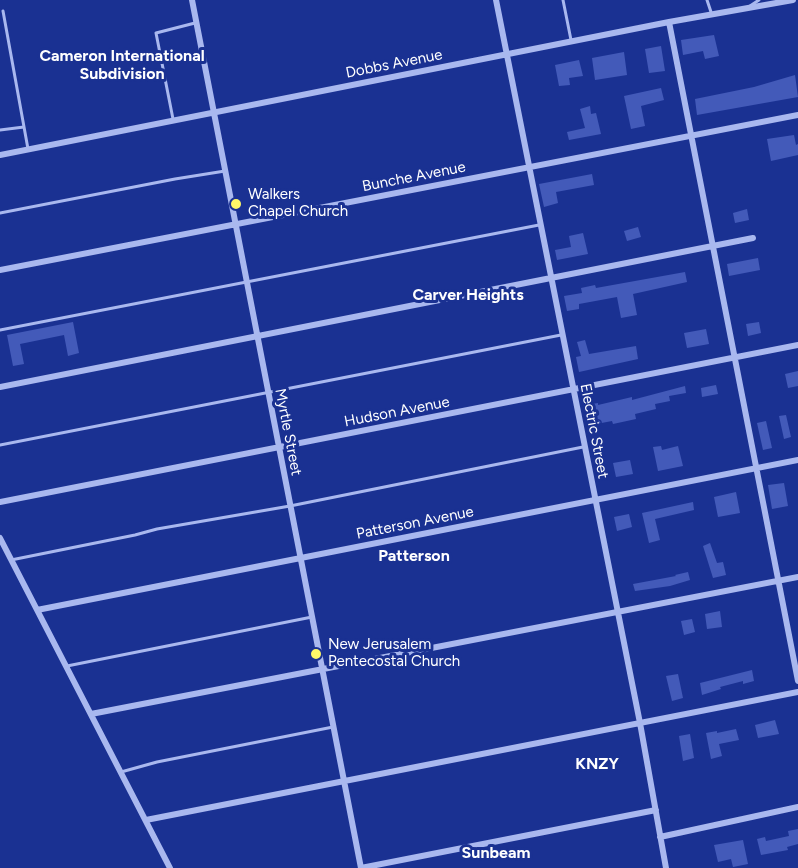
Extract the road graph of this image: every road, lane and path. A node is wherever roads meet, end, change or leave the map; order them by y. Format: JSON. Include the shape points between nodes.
{"nodes":[{"id":1,"x":192,"y":0,"type":"edge"},
{"id":2,"x":496,"y":0,"type":"edge"},
{"id":3,"x":563,"y":0,"type":"edge"},
{"id":4,"x":707,"y":0,"type":"edge"},
{"id":5,"x":759,"y":0,"type":"edge"},
{"id":6,"x":793,"y":0,"type":"edge"},
{"id":7,"x":746,"y":8,"type":"junction"},
{"id":8,"x":3,"y":10,"type":"dead end"},
{"id":9,"x":712,"y":15,"type":"junction"},
{"id":10,"x":669,"y":22,"type":"junction"},
{"id":11,"x":197,"y":23,"type":"junction"},
{"id":12,"x":571,"y":42,"type":"junction"},
{"id":13,"x":507,"y":54,"type":"junction"},
{"id":14,"x":214,"y":112,"type":"junction"},
{"id":15,"x":798,"y":115,"type":"edge"},
{"id":16,"x":173,"y":120,"type":"junction"},
{"id":17,"x":24,"y":127,"type":"junction"},
{"id":18,"x":0,"y":129,"type":"edge"},
{"id":19,"x":691,"y":136,"type":"junction"},
{"id":20,"x":28,"y":149,"type":"junction"},
{"id":21,"x":0,"y":155,"type":"edge"},
{"id":22,"x":530,"y":167,"type":"junction"},
{"id":23,"x":226,"y":171,"type":"junction"},
{"id":24,"x":0,"y":213,"type":"edge"},
{"id":25,"x":236,"y":224,"type":"junction"},
{"id":26,"x":541,"y":225,"type":"junction"},
{"id":27,"x":753,"y":238,"type":"dead end"},
{"id":28,"x":712,"y":245,"type":"junction"},
{"id":29,"x":0,"y":270,"type":"edge"},
{"id":30,"x":551,"y":277,"type":"junction"},
{"id":31,"x":247,"y":283,"type":"junction"},
{"id":32,"x":0,"y":330,"type":"edge"},
{"id":33,"x":563,"y":335,"type":"junction"},
{"id":34,"x":257,"y":336,"type":"junction"},
{"id":35,"x":798,"y":345,"type":"edge"},
{"id":36,"x":735,"y":358,"type":"junction"},
{"id":37,"x":0,"y":387,"type":"edge"},
{"id":38,"x":574,"y":389,"type":"junction"},
{"id":39,"x":268,"y":392,"type":"junction"},
{"id":40,"x":0,"y":445,"type":"edge"},
{"id":41,"x":279,"y":447,"type":"junction"},
{"id":42,"x":585,"y":447,"type":"junction"},
{"id":43,"x":798,"y":460,"type":"edge"},
{"id":44,"x":756,"y":468,"type":"junction"},
{"id":45,"x":595,"y":500,"type":"junction"},
{"id":46,"x":0,"y":502,"type":"edge"},
{"id":47,"x":290,"y":506,"type":"junction"},
{"id":48,"x":0,"y":538,"type":"edge"},
{"id":49,"x":301,"y":558,"type":"junction"},
{"id":50,"x":11,"y":560,"type":"junction"},
{"id":51,"x":798,"y":576,"type":"edge"},
{"id":52,"x":778,"y":580,"type":"junction"},
{"id":53,"x":37,"y":610,"type":"junction"},
{"id":54,"x":618,"y":612,"type":"junction"},
{"id":55,"x":312,"y":617,"type":"junction"},
{"id":56,"x":66,"y":666,"type":"junction"},
{"id":57,"x":322,"y":669,"type":"junction"},
{"id":58,"x":798,"y":681,"type":"edge"},
{"id":59,"x":798,"y":692,"type":"edge"},
{"id":60,"x":91,"y":714,"type":"junction"},
{"id":61,"x":640,"y":723,"type":"junction"},
{"id":62,"x":333,"y":727,"type":"junction"},
{"id":63,"x":121,"y":772,"type":"junction"},
{"id":64,"x":344,"y":781,"type":"junction"},
{"id":65,"x":798,"y":807,"type":"edge"},
{"id":66,"x":656,"y":810,"type":"junction"},
{"id":67,"x":146,"y":820,"type":"junction"},
{"id":68,"x":660,"y":837,"type":"junction"},
{"id":69,"x":170,"y":868,"type":"edge"},
{"id":70,"x":361,"y":868,"type":"edge"},
{"id":71,"x":666,"y":868,"type":"edge"}],
"edges":[{"from":1,"to":11,"type":"street","name":"Myrtle Street"},
{"from":2,"to":13,"type":"street","name":"Electric Street"},
{"from":3,"to":12,"type":"lane"},
{"from":4,"to":9,"type":"lane"},
{"from":5,"to":7,"type":"lane"},
{"from":6,"to":7,"type":"street","name":"Dobbs Avenue"},
{"from":7,"to":9,"type":"street","name":"Dobbs Avenue"},
{"from":8,"to":17,"type":"lane"},
{"from":9,"to":10,"type":"street","name":"Dobbs Avenue"},
{"from":10,"to":12,"type":"street","name":"Dobbs Avenue"},
{"from":10,"to":19,"type":"street"},
{"from":11,"to":14,"type":"street","name":"Myrtle Street"},
{"from":11,"to":16,"type":"lane","via":[[156,33]]},
{"from":12,"to":13,"type":"street","name":"Dobbs Avenue"},
{"from":13,"to":14,"type":"street","name":"Dobbs Avenue"},
{"from":13,"to":22,"type":"street","name":"Electric Street"},
{"from":14,"to":16,"type":"street","name":"Dobbs Avenue"},
{"from":14,"to":23,"type":"street","name":"Myrtle Street"},
{"from":15,"to":19,"type":"street","name":"Bunche Avenue"},
{"from":16,"to":20,"type":"street","name":"Dobbs Avenue"},
{"from":17,"to":18,"type":"lane"},
{"from":17,"to":20,"type":"lane"},
{"from":19,"to":22,"type":"street","name":"Bunche Avenue"},
{"from":19,"to":28,"type":"street"},
{"from":20,"to":21,"type":"street","name":"Dobbs Avenue"},
{"from":22,"to":25,"type":"street","name":"Bunche Avenue"},
{"from":22,"to":26,"type":"street","name":"Electric Street"},
{"from":23,"to":24,"type":"lane"},
{"from":23,"to":25,"type":"street","name":"Myrtle Street"},
{"from":25,"to":29,"type":"street","name":"Bunche Avenue"},
{"from":25,"to":31,"type":"street","name":"Myrtle Street"},
{"from":26,"to":30,"type":"street","name":"Electric Street"},
{"from":26,"to":31,"type":"lane"},
{"from":27,"to":28,"type":"street"},
{"from":28,"to":30,"type":"street"},
{"from":28,"to":36,"type":"street"},
{"from":30,"to":33,"type":"street","name":"Electric Street"},
{"from":30,"to":34,"type":"street"},
{"from":31,"to":32,"type":"lane"},
{"from":31,"to":34,"type":"street","name":"Myrtle Street"},
{"from":33,"to":38,"type":"street","name":"Electric Street"},
{"from":33,"to":39,"type":"lane"},
{"from":34,"to":37,"type":"street"},
{"from":34,"to":39,"type":"street","name":"Myrtle Street"},
{"from":35,"to":36,"type":"street","name":"Hudson Avenue"},
{"from":36,"to":38,"type":"street","name":"Hudson Avenue"},
{"from":36,"to":44,"type":"street"},
{"from":38,"to":41,"type":"street","name":"Hudson Avenue"},
{"from":38,"to":42,"type":"street","name":"Electric Street"},
{"from":39,"to":40,"type":"lane"},
{"from":39,"to":41,"type":"street","name":"Myrtle Street"},
{"from":41,"to":46,"type":"street","name":"Hudson Avenue"},
{"from":41,"to":47,"type":"street","name":"Myrtle Street"},
{"from":42,"to":45,"type":"street","name":"Electric Street"},
{"from":42,"to":47,"type":"lane"},
{"from":43,"to":44,"type":"street","name":"Patterson Avenue"},
{"from":44,"to":45,"type":"street","name":"Patterson Avenue"},
{"from":44,"to":52,"type":"street"},
{"from":45,"to":49,"type":"street","name":"Patterson Avenue"},
{"from":45,"to":54,"type":"street","name":"Electric Street"},
{"from":47,"to":49,"type":"street","name":"Myrtle Street"},
{"from":47,"to":50,"type":"lane"},
{"from":48,"to":50,"type":"street"},
{"from":49,"to":53,"type":"street","name":"Patterson Avenue"},
{"from":49,"to":55,"type":"street","name":"Myrtle Street"},
{"from":50,"to":53,"type":"street"},
{"from":51,"to":52,"type":"street"},
{"from":52,"to":54,"type":"street"},
{"from":52,"to":58,"type":"street"},
{"from":53,"to":56,"type":"street"},
{"from":54,"to":57,"type":"street"},
{"from":54,"to":61,"type":"street","name":"Electric Street"},
{"from":55,"to":56,"type":"lane"},
{"from":55,"to":57,"type":"street","name":"Myrtle Street"},
{"from":56,"to":60,"type":"street"},
{"from":57,"to":60,"type":"street"},
{"from":57,"to":62,"type":"street","name":"Myrtle Street"},
{"from":59,"to":61,"type":"street"},
{"from":60,"to":63,"type":"street"},
{"from":61,"to":64,"type":"street"},
{"from":61,"to":66,"type":"street","name":"Electric Street"},
{"from":62,"to":63,"type":"lane"},
{"from":62,"to":64,"type":"street","name":"Myrtle Street"},
{"from":63,"to":67,"type":"street"},
{"from":64,"to":67,"type":"street"},
{"from":64,"to":70,"type":"street","name":"Myrtle Street"},
{"from":65,"to":68,"type":"street"},
{"from":66,"to":68,"type":"street","name":"Electric Street"},
{"from":66,"to":70,"type":"street"},
{"from":67,"to":69,"type":"street"},
{"from":68,"to":71,"type":"street","name":"Electric Street"}]}
